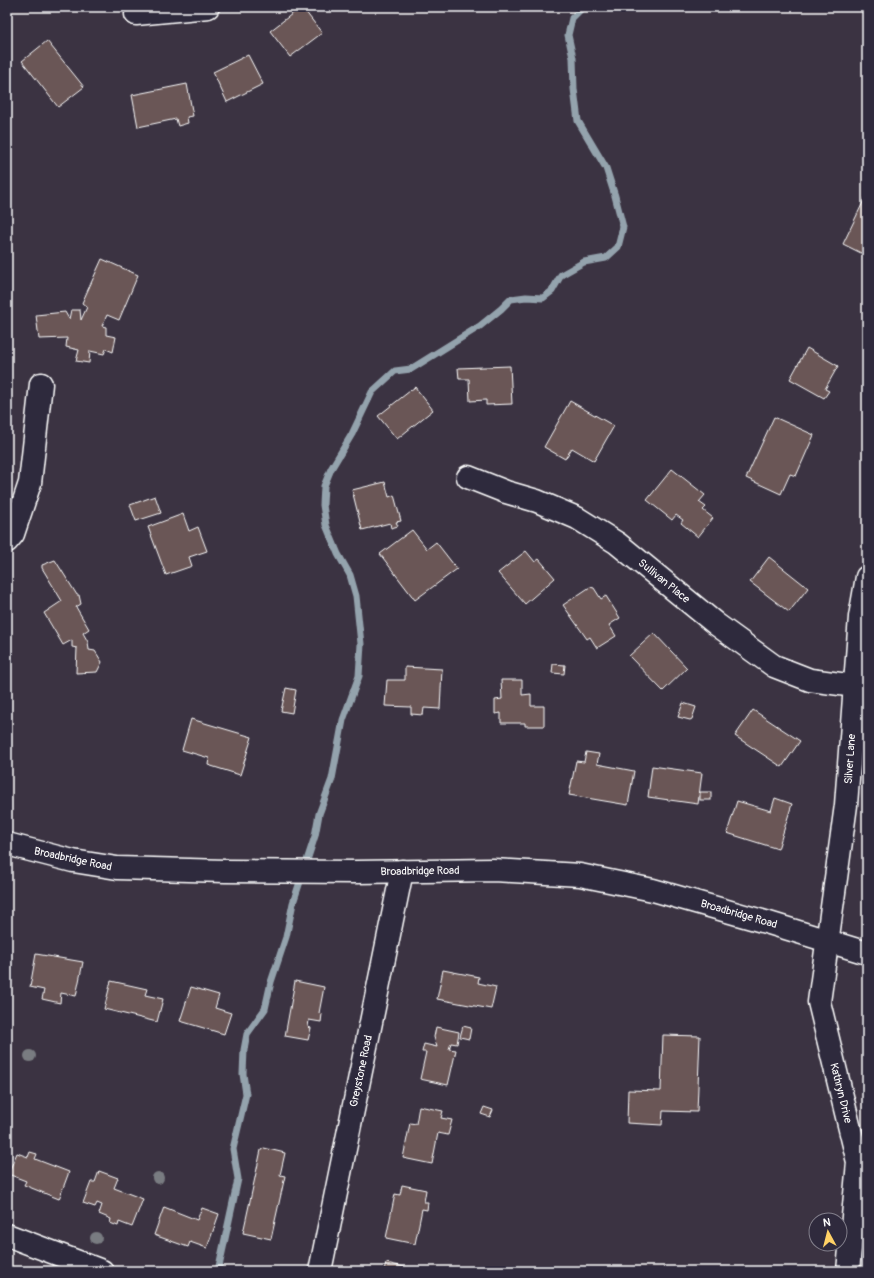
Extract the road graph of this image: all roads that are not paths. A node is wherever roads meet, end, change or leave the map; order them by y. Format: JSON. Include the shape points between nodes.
{"nodes":[{"id":1,"x":208,"y":7,"type":"edge"},
{"id":2,"x":136,"y":14,"type":"dead end"},
{"id":3,"x":41,"y":384,"type":"dead end"},
{"id":4,"x":468,"y":476,"type":"dead end"},
{"id":5,"x":7,"y":541,"type":"edge"},
{"id":6,"x":867,"y":577,"type":"edge"},
{"id":7,"x":863,"y":649,"type":"edge"},
{"id":8,"x":855,"y":686,"type":"junction"},
{"id":9,"x":7,"y":844,"type":"edge"},
{"id":10,"x":402,"y":871,"type":"junction"},
{"id":11,"x":827,"y":940,"type":"junction"},
{"id":12,"x":867,"y":953,"type":"edge"},
{"id":13,"x":7,"y":1235,"type":"edge"},
{"id":14,"x":102,"y":1271,"type":"edge"},
{"id":15,"x":320,"y":1271,"type":"edge"},
{"id":16,"x":848,"y":1271,"type":"edge"}],
"edges":[{"from":1,"to":2,"type":"street"},
{"from":3,"to":5,"type":"street","via":[[30,483],[13,534]]},
{"from":4,"to":8,"type":"street","name":"Sullivan Place","via":[[506,492],[538,500],[577,518],[617,543],[716,624],[774,666],[810,680]]},
{"from":6,"to":7,"type":"street","name":"Silver Lane","via":[[860,617]]},
{"from":7,"to":8,"type":"street","name":"Silver Lane"},
{"from":8,"to":11,"type":"street","name":"Silver Lane","via":[[846,805]]},
{"from":9,"to":10,"type":"street","name":"Broadbridge Road","via":[[73,861],[117,868]]},
{"from":10,"to":11,"type":"street","name":"Broadbridge Road","via":[[493,870],[580,875],[653,890]]},
{"from":10,"to":15,"type":"street","name":"Greystone Road"},
{"from":11,"to":12,"type":"street","name":"Broadbridge Road"},
{"from":11,"to":16,"type":"street","name":"Kathryn Drive","via":[[819,1002],[858,1162]]},
{"from":13,"to":14,"type":"street"}]}
